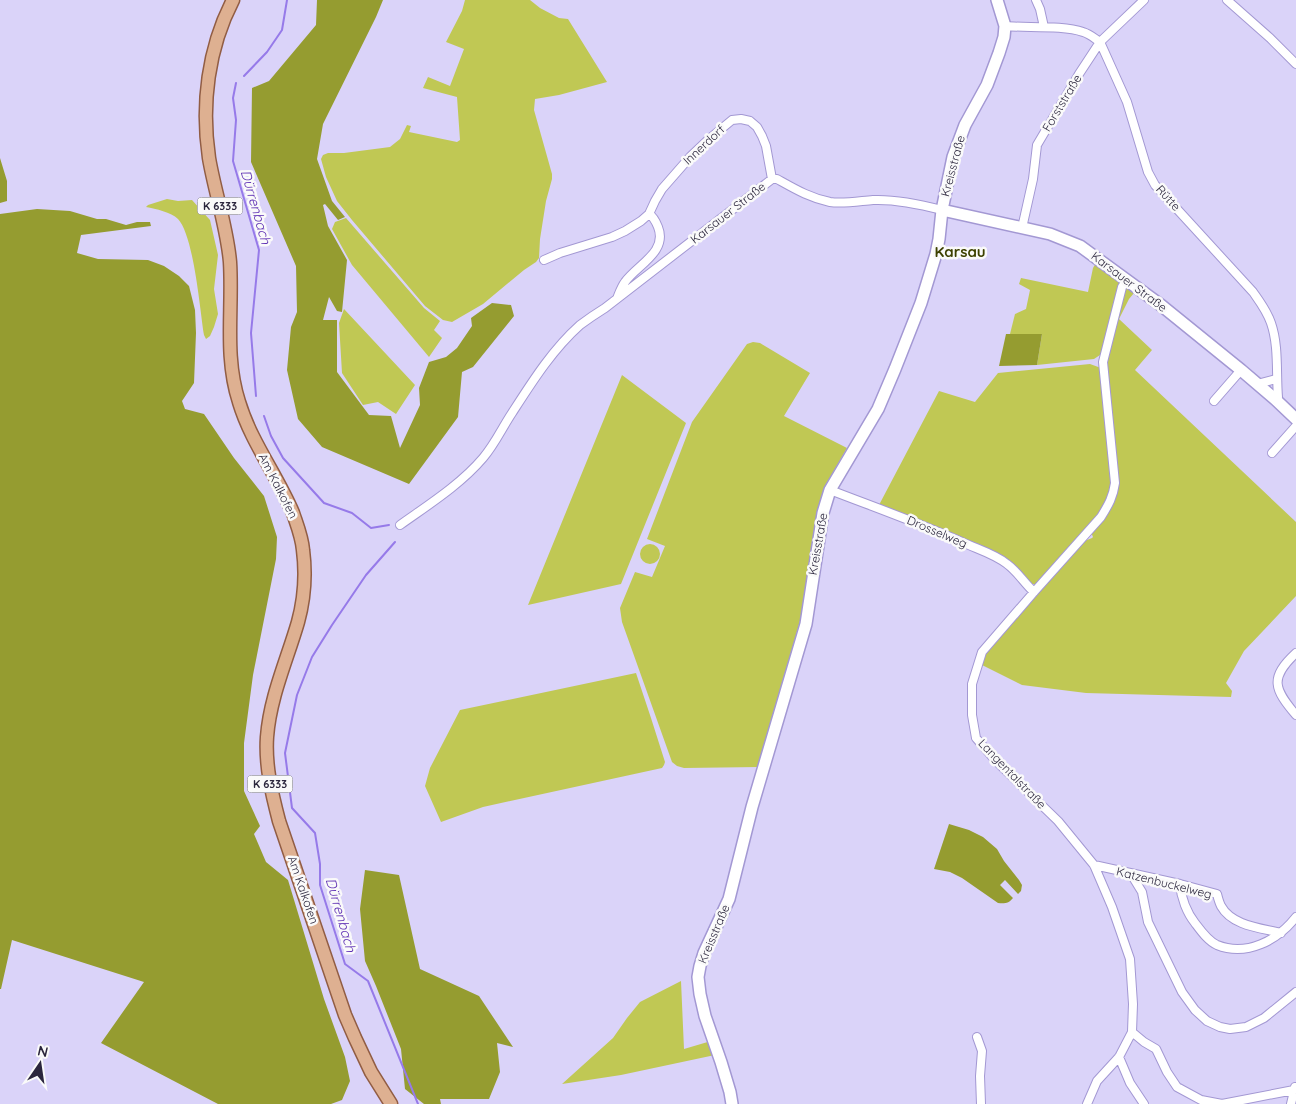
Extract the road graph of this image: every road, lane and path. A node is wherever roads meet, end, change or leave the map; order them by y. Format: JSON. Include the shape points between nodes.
{"nodes":[{"id":1,"x":233,"y":0,"type":"edge"},
{"id":2,"x":997,"y":0,"type":"edge"},
{"id":3,"x":1036,"y":0,"type":"edge"},
{"id":4,"x":1144,"y":0,"type":"edge"},
{"id":5,"x":1227,"y":0,"type":"edge"},
{"id":6,"x":1005,"y":26,"type":"junction"},
{"id":7,"x":1044,"y":28,"type":"junction"},
{"id":8,"x":1100,"y":42,"type":"junction"},
{"id":9,"x":1296,"y":64,"type":"edge"},
{"id":10,"x":772,"y":179,"type":"junction"},
{"id":11,"x":942,"y":210,"type":"junction"},
{"id":12,"x":650,"y":214,"type":"junction"},
{"id":13,"x":1022,"y":228,"type":"junction"},
{"id":14,"x":544,"y":260,"type":"dead end"},
{"id":15,"x":1126,"y":281,"type":"junction"},
{"id":16,"x":617,"y":298,"type":"junction"},
{"id":17,"x":1241,"y":370,"type":"junction"},
{"id":18,"x":1276,"y":379,"type":"junction"},
{"id":19,"x":1257,"y":384,"type":"junction"},
{"id":20,"x":1276,"y":400,"type":"junction"},
{"id":21,"x":1214,"y":401,"type":"dead end"},
{"id":22,"x":1296,"y":419,"type":"edge"},
{"id":23,"x":1296,"y":426,"type":"edge"},
{"id":24,"x":1272,"y":453,"type":"dead end"},
{"id":25,"x":830,"y":490,"type":"junction"},
{"id":26,"x":400,"y":525,"type":"dead end"},
{"id":27,"x":1034,"y":592,"type":"junction"},
{"id":28,"x":1296,"y":652,"type":"edge"},
{"id":29,"x":1296,"y":715,"type":"edge"},
{"id":30,"x":1094,"y":865,"type":"junction"},
{"id":31,"x":1131,"y":874,"type":"junction"},
{"id":32,"x":1180,"y":884,"type":"junction"},
{"id":33,"x":1296,"y":917,"type":"edge"},
{"id":34,"x":1281,"y":933,"type":"junction"},
{"id":35,"x":1296,"y":992,"type":"edge"},
{"id":36,"x":1132,"y":1032,"type":"junction"},
{"id":37,"x":977,"y":1037,"type":"dead end"},
{"id":38,"x":1119,"y":1057,"type":"junction"},
{"id":39,"x":1295,"y":1087,"type":"edge"},
{"id":40,"x":391,"y":1104,"type":"edge"},
{"id":41,"x":732,"y":1104,"type":"edge"},
{"id":42,"x":981,"y":1104,"type":"edge"},
{"id":43,"x":1088,"y":1104,"type":"edge"},
{"id":44,"x":1144,"y":1104,"type":"edge"},
{"id":45,"x":1291,"y":1104,"type":"edge"}],
"edges":[{"from":1,"to":40,"type":"main road","name":"Am Kalkofen","number":"K 6333","via":[[212,58],[206,111],[209,158],[228,244],[231,368],[246,423],[298,528],[305,570],[298,620],[272,708],[267,737],[268,766],[283,832],[345,1015],[371,1072]]},
{"from":2,"to":6,"type":"street","name":"Kreisstraße"},
{"from":3,"to":7,"type":"street"},
{"from":4,"to":8,"type":"street","name":"Forststraße"},
{"from":5,"to":9,"type":"street"},
{"from":6,"to":7,"type":"street"},
{"from":6,"to":11,"type":"street","name":"Kreisstraße","via":[[992,73],[965,125],[954,157]]},
{"from":7,"to":8,"type":"street","via":[[1082,31]]},
{"from":8,"to":13,"type":"street","name":"Forststraße","via":[[1037,144]]},
{"from":8,"to":18,"type":"street","name":"Rütte","via":[[1126,102],[1155,185],[1247,285],[1266,312],[1274,332]]},
{"from":10,"to":11,"type":"street","name":"Karsauer Straße","via":[[803,195],[832,202],[896,201]]},
{"from":10,"to":12,"type":"street","name":"Innerdorf","via":[[766,146],[757,126],[750,121],[732,120],[708,139],[662,189]]},
{"from":10,"to":16,"type":"street","name":"Karsauer Straße"},
{"from":11,"to":13,"type":"street","name":"Karsauer Straße"},
{"from":11,"to":25,"type":"street","name":"Kreisstraße","via":[[936,254],[895,369],[878,408]]},
{"from":12,"to":14,"type":"street","name":"Innerdorf","via":[[625,232]]},
{"from":12,"to":16,"type":"street","via":[[659,229],[659,244],[625,282]]},
{"from":13,"to":15,"type":"street","name":"Karsauer Straße","via":[[1050,234],[1080,246]]},
{"from":15,"to":17,"type":"street","name":"Karsauer Straße"},
{"from":15,"to":27,"type":"street","name":"Langentalstraße","via":[[1103,362],[1115,482],[1113,494],[1101,517]]},
{"from":16,"to":26,"type":"street","name":"Karsauer Straße","via":[[580,325],[546,362],[483,458],[464,477]]},
{"from":17,"to":19,"type":"street","name":"Karsauer Straße"},
{"from":17,"to":21,"type":"street"},
{"from":18,"to":19,"type":"street"},
{"from":18,"to":20,"type":"street","name":"Rütte"},
{"from":19,"to":20,"type":"street","name":"Karsauer Straße"},
{"from":20,"to":22,"type":"street","name":"Karsauer Straße"},
{"from":23,"to":24,"type":"street"},
{"from":25,"to":27,"type":"street","name":"Drosselweg","via":[[931,528],[993,556],[1007,563]]},
{"from":25,"to":41,"type":"street","name":"Kreisstraße","via":[[806,624],[729,898],[704,953],[698,977],[705,1016],[722,1062]]},
{"from":27,"to":30,"type":"street","name":"Langentalstraße","via":[[982,652],[972,684],[976,738],[1058,821]]},
{"from":28,"to":29,"type":"street","via":[[1280,670],[1278,680],[1282,698]]},
{"from":30,"to":31,"type":"street","name":"Katzenbuckelweg"},
{"from":30,"to":36,"type":"street","name":"Langentalstraße","via":[[1130,959]]},
{"from":31,"to":32,"type":"street","name":"Katzenbuckelweg"},
{"from":31,"to":35,"type":"street","via":[[1142,892],[1148,922],[1182,992],[1207,1021],[1230,1029],[1246,1027],[1264,1018]]},
{"from":32,"to":34,"type":"street","name":"Katzenbuckelweg","via":[[1217,894],[1221,906],[1232,918]]},
{"from":32,"to":34,"type":"street","via":[[1180,893],[1190,918],[1216,944],[1236,949],[1256,947]]},
{"from":33,"to":34,"type":"street"},
{"from":36,"to":38,"type":"street","name":"Langentalstraße"},
{"from":36,"to":39,"type":"street","via":[[1156,1049],[1178,1087],[1201,1100],[1222,1104]]},
{"from":37,"to":42,"type":"street","via":[[982,1051]]},
{"from":38,"to":43,"type":"street","name":"Langentalstraße","via":[[1097,1081]]},
{"from":38,"to":44,"type":"street"},
{"from":39,"to":45,"type":"street"}]}
